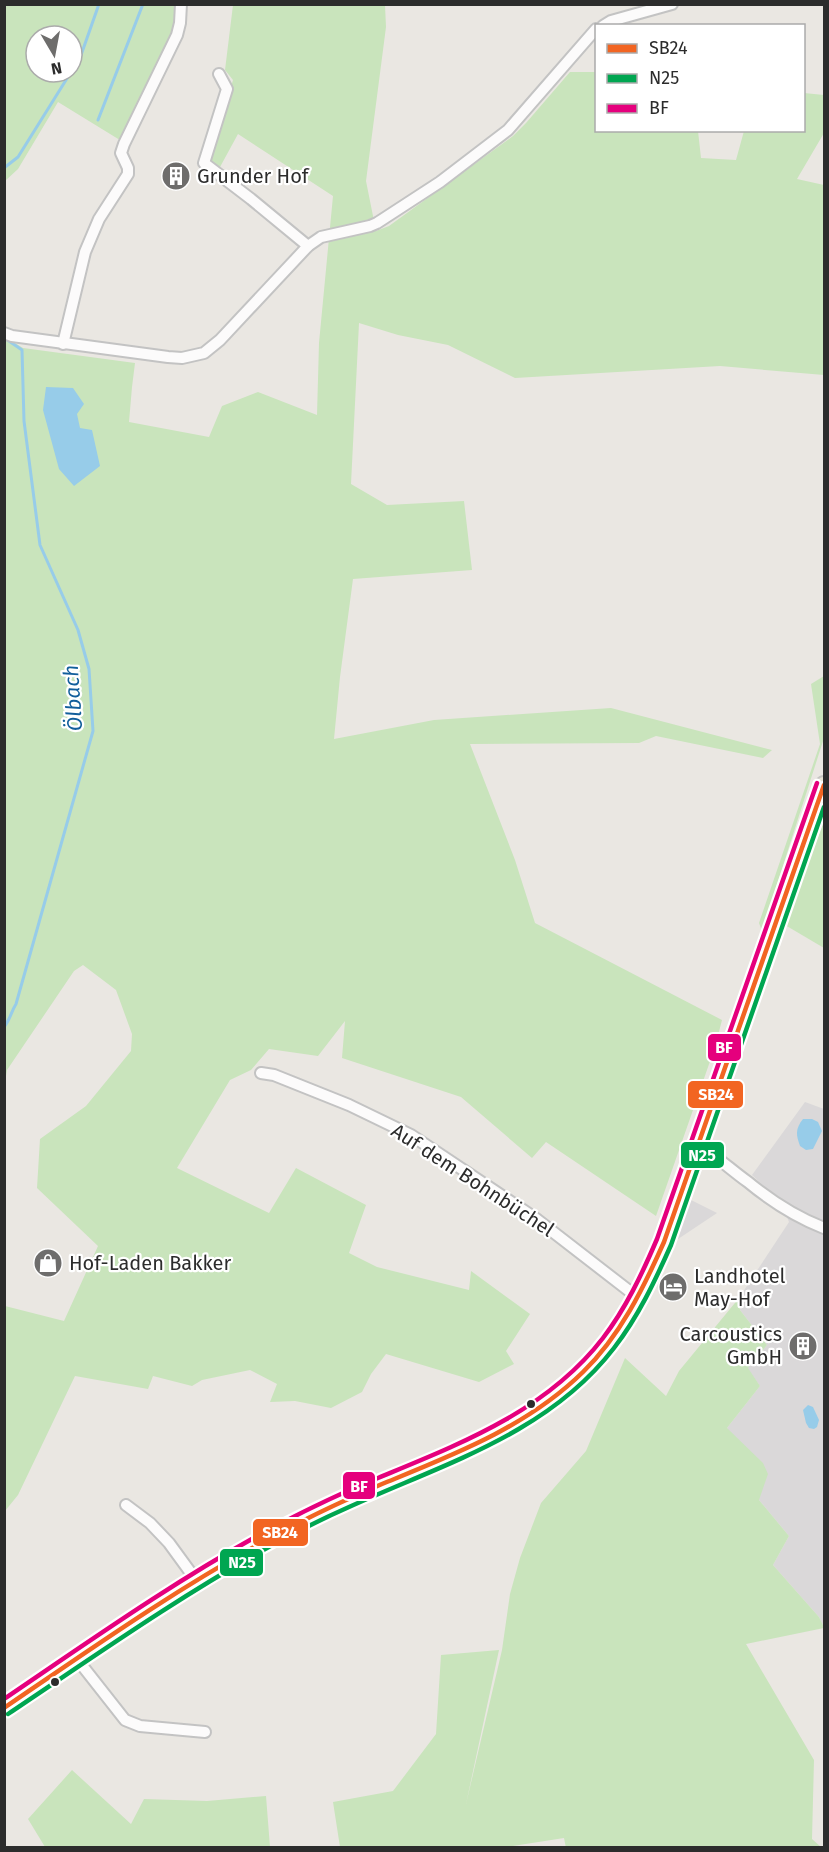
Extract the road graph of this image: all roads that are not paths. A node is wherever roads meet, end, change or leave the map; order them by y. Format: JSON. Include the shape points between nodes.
{"nodes":[{"id":1,"x":181,"y":4,"type":"edge"},
{"id":2,"x":672,"y":4,"type":"edge"},
{"id":3,"x":606,"y":24,"type":"edge"},
{"id":4,"x":595,"y":31,"type":"edge"},
{"id":5,"x":219,"y":74,"type":"dead end"},
{"id":6,"x":308,"y":246,"type":"junction"},
{"id":7,"x":4,"y":333,"type":"edge"},
{"id":8,"x":63,"y":344,"type":"junction"},
{"id":9,"x":825,"y":785,"type":"edge"},
{"id":10,"x":261,"y":1073,"type":"dead end"},
{"id":11,"x":699,"y":1146,"type":"junction"},
{"id":12,"x":825,"y":1228,"type":"edge"},
{"id":13,"x":639,"y":1296,"type":"junction"},
{"id":14,"x":126,"y":1505,"type":"dead end"},
{"id":15,"x":196,"y":1580,"type":"junction"},
{"id":16,"x":77,"y":1659,"type":"junction"},
{"id":17,"x":4,"y":1708,"type":"edge"},
{"id":18,"x":205,"y":1732,"type":"dead end"}],
"edges":[{"from":1,"to":8,"type":"street","via":[[177,35],[124,144],[122,153],[128,174],[99,219],[85,252]]},
{"from":2,"to":3,"type":"street"},
{"from":4,"to":6,"type":"street","via":[[508,130],[440,182],[370,226],[321,237]]},
{"from":5,"to":6,"type":"street","via":[[226,89],[204,163]]},
{"from":6,"to":8,"type":"street","via":[[204,353],[168,357]]},
{"from":7,"to":8,"type":"street"},
{"from":9,"to":11,"type":"main road"},
{"from":10,"to":13,"type":"street","name":"Auf dem Bohnbüchel","via":[[350,1105],[411,1135],[535,1218]]},
{"from":11,"to":12,"type":"street","via":[[778,1204]]},
{"from":11,"to":13,"type":"main road"},
{"from":13,"to":15,"type":"main road","via":[[595,1360],[536,1411],[475,1445],[314,1515]]},
{"from":14,"to":15,"type":"street","via":[[169,1543]]},
{"from":15,"to":16,"type":"main road"},
{"from":16,"to":17,"type":"main road"},
{"from":16,"to":18,"type":"street","via":[[125,1720],[140,1726]]}]}
